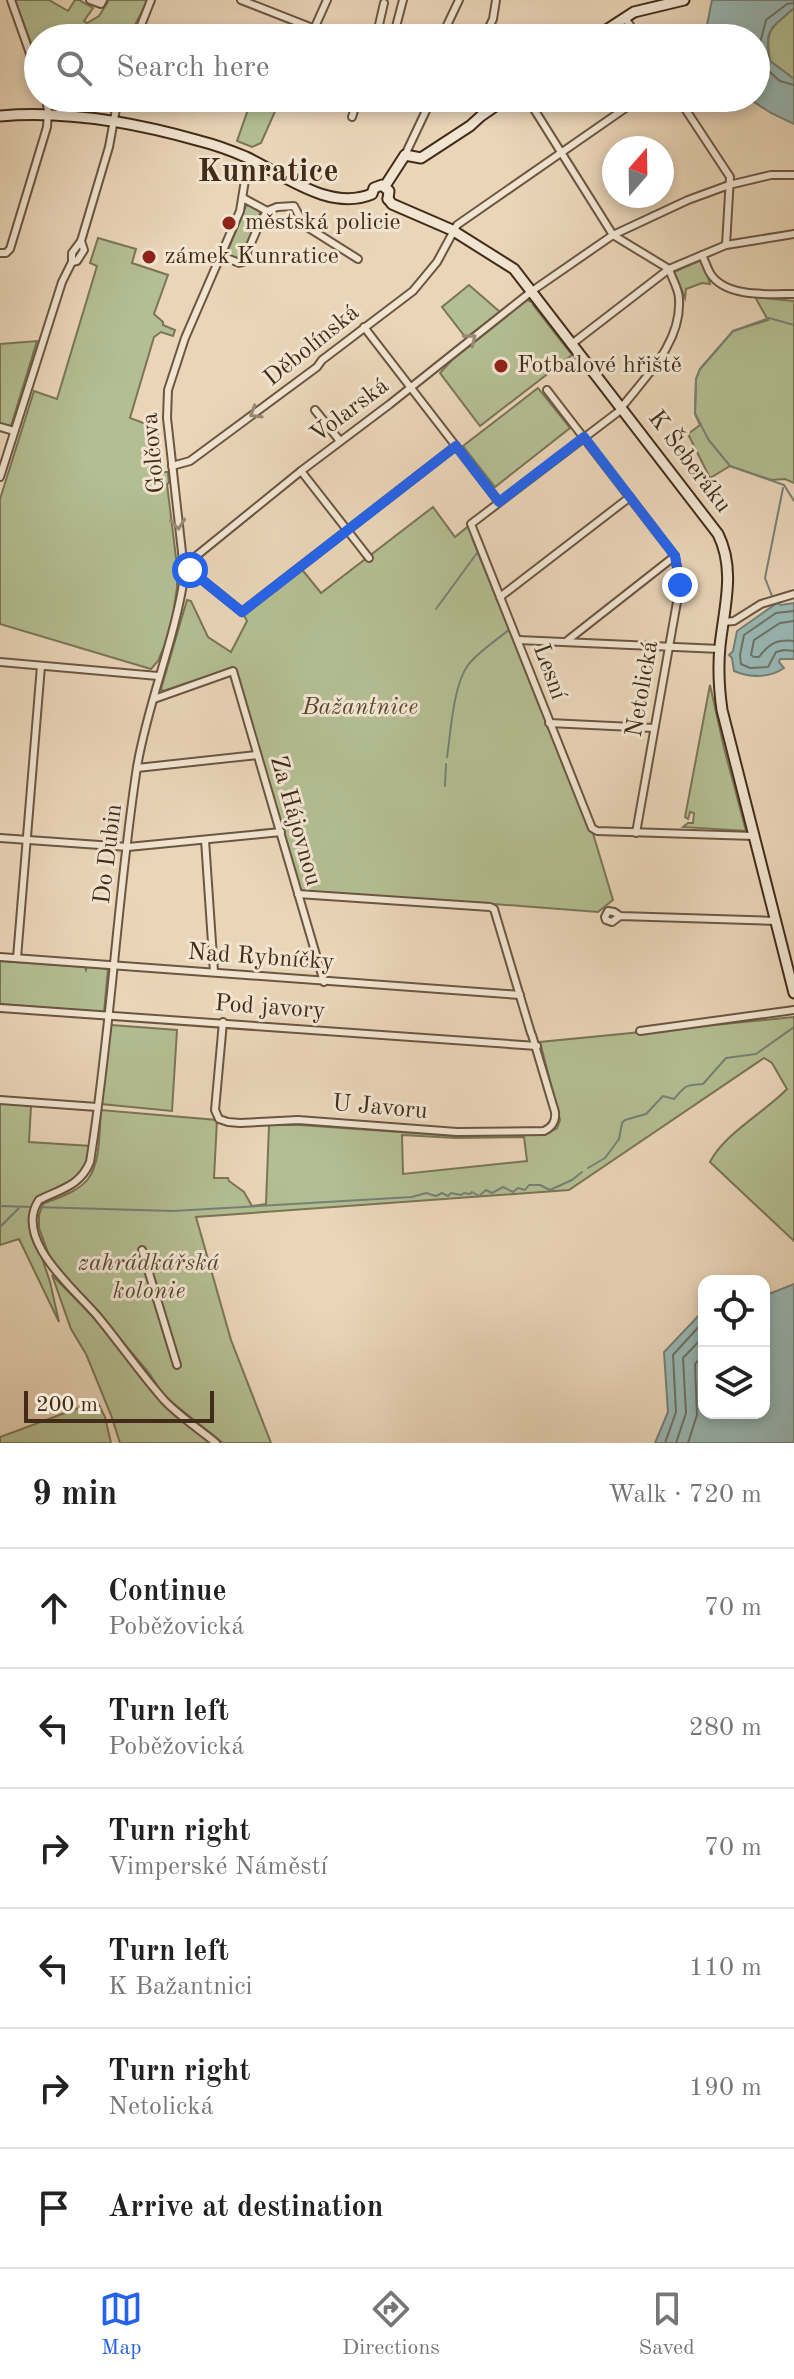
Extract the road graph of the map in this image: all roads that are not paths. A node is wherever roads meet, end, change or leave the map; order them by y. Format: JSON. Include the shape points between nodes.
{"nodes":[{"id":1,"x":11,"y":0,"type":"edge"},
{"id":2,"x":90,"y":0,"type":"edge"},
{"id":3,"x":103,"y":0,"type":"edge"},
{"id":4,"x":151,"y":0,"type":"edge"},
{"id":5,"x":241,"y":0,"type":"edge"},
{"id":6,"x":327,"y":0,"type":"edge"},
{"id":7,"x":403,"y":0,"type":"edge"},
{"id":8,"x":459,"y":0,"type":"edge"},
{"id":9,"x":496,"y":0,"type":"edge"},
{"id":10,"x":684,"y":0,"type":"edge"},
{"id":11,"x":384,"y":3,"type":"dead end"},
{"id":12,"x":625,"y":18,"type":"junction"},
{"id":13,"x":142,"y":24,"type":"edge"},
{"id":14,"x":301,"y":24,"type":"edge"},
{"id":15,"x":316,"y":24,"type":"edge"},
{"id":16,"x":379,"y":24,"type":"edge"},
{"id":17,"x":397,"y":24,"type":"edge"},
{"id":18,"x":448,"y":24,"type":"edge"},
{"id":19,"x":491,"y":24,"type":"edge"},
{"id":20,"x":616,"y":24,"type":"edge"},
{"id":21,"x":629,"y":24,"type":"edge"},
{"id":22,"x":24,"y":37,"type":"edge"},
{"id":23,"x":48,"y":112,"type":"edge"},
{"id":24,"x":115,"y":112,"type":"edge"},
{"id":25,"x":354,"y":112,"type":"edge"},
{"id":26,"x":425,"y":112,"type":"edge"},
{"id":27,"x":487,"y":112,"type":"edge"},
{"id":28,"x":535,"y":112,"type":"edge"},
{"id":29,"x":620,"y":112,"type":"edge"},
{"id":30,"x":687,"y":112,"type":"edge"},
{"id":31,"x":0,"y":116,"type":"edge"},
{"id":32,"x":48,"y":116,"type":"junction"},
{"id":33,"x":352,"y":117,"type":"dead end"},
{"id":34,"x":114,"y":118,"type":"junction"},
{"id":35,"x":560,"y":153,"type":"junction"},
{"id":36,"x":405,"y":155,"type":"junction"},
{"id":37,"x":251,"y":164,"type":"junction"},
{"id":38,"x":794,"y":175,"type":"edge"},
{"id":39,"x":729,"y":185,"type":"junction"},
{"id":40,"x":385,"y":186,"type":"junction"},
{"id":41,"x":372,"y":194,"type":"junction"},
{"id":42,"x":243,"y":198,"type":"junction"},
{"id":43,"x":388,"y":199,"type":"junction"},
{"id":44,"x":267,"y":211,"type":"junction"},
{"id":45,"x":452,"y":230,"type":"junction"},
{"id":46,"x":794,"y":234,"type":"edge"},
{"id":47,"x":613,"y":235,"type":"junction"},
{"id":48,"x":726,"y":245,"type":"junction"},
{"id":49,"x":3,"y":253,"type":"edge"},
{"id":50,"x":702,"y":255,"type":"junction"},
{"id":51,"x":222,"y":256,"type":"junction"},
{"id":52,"x":358,"y":259,"type":"dead end"},
{"id":53,"x":669,"y":269,"type":"junction"},
{"id":54,"x":532,"y":291,"type":"junction"},
{"id":55,"x":794,"y":294,"type":"edge"},
{"id":56,"x":364,"y":327,"type":"junction"},
{"id":57,"x":573,"y":343,"type":"junction"},
{"id":58,"x":411,"y":387,"type":"junction"},
{"id":59,"x":547,"y":390,"type":"dead end"},
{"id":60,"x":622,"y":407,"type":"junction"},
{"id":61,"x":315,"y":410,"type":"dead end"},
{"id":62,"x":0,"y":427,"type":"edge"},
{"id":63,"x":14,"y":431,"type":"junction"},
{"id":64,"x":584,"y":437,"type":"junction"},
{"id":65,"x":340,"y":441,"type":"junction"},
{"id":66,"x":456,"y":446,"type":"junction"},
{"id":67,"x":172,"y":466,"type":"junction"},
{"id":68,"x":301,"y":471,"type":"junction"},
{"id":69,"x":0,"y":477,"type":"edge"},
{"id":70,"x":630,"y":497,"type":"junction"},
{"id":71,"x":499,"y":502,"type":"junction"},
{"id":72,"x":348,"y":531,"type":"junction"},
{"id":73,"x":675,"y":556,"type":"junction"},
{"id":74,"x":369,"y":558,"type":"dead end"},
{"id":75,"x":186,"y":561,"type":"junction"},
{"id":76,"x":187,"y":570,"type":"junction"},
{"id":77,"x":794,"y":594,"type":"edge"},
{"id":78,"x":500,"y":597,"type":"junction"},
{"id":79,"x":723,"y":622,"type":"junction"},
{"id":80,"x":518,"y":640,"type":"junction"},
{"id":81,"x":566,"y":641,"type":"junction"},
{"id":82,"x":668,"y":646,"type":"junction"},
{"id":83,"x":720,"y":649,"type":"junction"},
{"id":84,"x":0,"y":662,"type":"edge"},
{"id":85,"x":41,"y":666,"type":"junction"},
{"id":86,"x":158,"y":676,"type":"junction"},
{"id":87,"x":154,"y":699,"type":"junction"},
{"id":88,"x":549,"y":723,"type":"junction"},
{"id":89,"x":654,"y":728,"type":"junction"},
{"id":90,"x":257,"y":755,"type":"junction"},
{"id":91,"x":137,"y":768,"type":"junction"},
{"id":92,"x":281,"y":832,"type":"junction"},
{"id":93,"x":636,"y":833,"type":"junction"},
{"id":94,"x":754,"y":836,"type":"junction"},
{"id":95,"x":0,"y":838,"type":"edge"},
{"id":96,"x":27,"y":840,"type":"junction"},
{"id":97,"x":205,"y":840,"type":"junction"},
{"id":98,"x":128,"y":847,"type":"junction"},
{"id":99,"x":298,"y":894,"type":"junction"},
{"id":100,"x":620,"y":916,"type":"dead end"},
{"id":101,"x":776,"y":921,"type":"junction"},
{"id":102,"x":0,"y":957,"type":"edge"},
{"id":103,"x":17,"y":958,"type":"junction"},
{"id":104,"x":114,"y":966,"type":"junction"},
{"id":105,"x":214,"y":972,"type":"junction"},
{"id":106,"x":324,"y":982,"type":"junction"},
{"id":107,"x":794,"y":993,"type":"edge"},
{"id":108,"x":520,"y":995,"type":"junction"},
{"id":109,"x":0,"y":1008,"type":"edge"},
{"id":110,"x":794,"y":1010,"type":"edge"},
{"id":111,"x":109,"y":1016,"type":"junction"},
{"id":112,"x":223,"y":1022,"type":"junction"},
{"id":113,"x":640,"y":1031,"type":"dead end"},
{"id":114,"x":537,"y":1046,"type":"junction"},
{"id":115,"x":0,"y":1100,"type":"edge"},
{"id":116,"x":97,"y":1107,"type":"junction"},
{"id":117,"x":142,"y":1250,"type":"dead end"},
{"id":118,"x":177,"y":1365,"type":"dead end"},
{"id":119,"x":216,"y":1443,"type":"edge"}],
"edges":[{"from":1,"to":22,"type":"street"},
{"from":2,"to":3,"type":"street"},
{"from":4,"to":13,"type":"street"},
{"from":5,"to":14,"type":"street"},
{"from":6,"to":15,"type":"street"},
{"from":7,"to":17,"type":"street"},
{"from":8,"to":18,"type":"street"},
{"from":9,"to":19,"type":"street"},
{"from":10,"to":12,"type":"street"},
{"from":11,"to":16,"type":"street"},
{"from":12,"to":20,"type":"street"},
{"from":12,"to":21,"type":"street"},
{"from":23,"to":32,"type":"street"},
{"from":24,"to":34,"type":"street"},
{"from":25,"to":33,"type":"street"},
{"from":26,"to":36,"type":"street"},
{"from":27,"to":36,"type":"street","via":[[421,158]]},
{"from":28,"to":35,"type":"street"},
{"from":29,"to":35,"type":"street"},
{"from":30,"to":39,"type":"street","via":[[730,177]]},
{"from":31,"to":32,"type":"street"},
{"from":32,"to":34,"type":"street"},
{"from":32,"to":49,"type":"street","via":[[10,249]]},
{"from":34,"to":37,"type":"street","via":[[197,140]]},
{"from":34,"to":63,"type":"street","via":[[81,241],[84,250],[62,282]]},
{"from":35,"to":45,"type":"street"},
{"from":35,"to":47,"type":"street"},
{"from":36,"to":40,"type":"street"},
{"from":37,"to":41,"type":"street","via":[[315,192],[354,199]]},
{"from":37,"to":42,"type":"street"},
{"from":38,"to":39,"type":"street","name":"Volarská"},
{"from":39,"to":47,"type":"street","name":"Volarská"},
{"from":39,"to":48,"type":"street"},
{"from":40,"to":41,"type":"street","via":[[376,186]]},
{"from":40,"to":43,"type":"street"},
{"from":41,"to":43,"type":"street","via":[[379,202]]},
{"from":42,"to":44,"type":"street"},
{"from":42,"to":51,"type":"street","name":"Golčova"},
{"from":43,"to":45,"type":"street","name":"K Šeberáku"},
{"from":44,"to":51,"type":"street","via":[[243,262]]},
{"from":44,"to":52,"type":"street","via":[[294,206],[304,225]]},
{"from":45,"to":54,"type":"street","name":"K Šeberáku","via":[[514,269]]},
{"from":45,"to":56,"type":"street","name":"Děbolínská","via":[[437,262],[413,291]]},
{"from":46,"to":48,"type":"street"},
{"from":47,"to":53,"type":"street"},
{"from":47,"to":54,"type":"street","name":"Volarská"},
{"from":48,"to":50,"type":"street"},
{"from":50,"to":53,"type":"street"},
{"from":50,"to":55,"type":"street","via":[[710,274],[733,289]]},
{"from":51,"to":67,"type":"street","name":"Golčova","via":[[168,390]]},
{"from":53,"to":57,"type":"street"},
{"from":53,"to":60,"type":"street","via":[[679,295],[673,331],[658,363]]},
{"from":54,"to":57,"type":"street","name":"K Šeberáku"},
{"from":58,"to":54,"type":"street","name":"Volarská","one_way":true},
{"from":56,"to":58,"type":"street"},
{"from":56,"to":67,"type":"street","name":"Děbolínská","one_way":true,"via":[[190,461]]},
{"from":57,"to":60,"type":"street","name":"K Šeberáku"},
{"from":58,"to":65,"type":"street","name":"Volarská"},
{"from":58,"to":66,"type":"street"},
{"from":59,"to":64,"type":"street"},
{"from":60,"to":64,"type":"street"},
{"from":60,"to":79,"type":"street","name":"K Šeberáku","via":[[720,539],[728,578]]},
{"from":61,"to":65,"type":"street"},
{"from":62,"to":63,"type":"street"},
{"from":63,"to":69,"type":"street"},
{"from":64,"to":70,"type":"street"},
{"from":64,"to":71,"type":"street"},
{"from":65,"to":68,"type":"street","name":"Volarská"},
{"from":66,"to":71,"type":"street"},
{"from":66,"to":72,"type":"street"},
{"from":67,"to":75,"type":"street","name":"Golčova","one_way":true},
{"from":68,"to":72,"type":"street"},
{"from":68,"to":75,"type":"street","name":"Volarská"},
{"from":70,"to":73,"type":"street"},
{"from":70,"to":78,"type":"street"},
{"from":71,"to":78,"type":"street","name":"Lesní","via":[[471,524]]},
{"from":72,"to":74,"type":"street"},
{"from":72,"to":76,"type":"street","via":[[242,612]]},
{"from":73,"to":81,"type":"street"},
{"from":73,"to":82,"type":"street","name":"Netolická","via":[[680,585]]},
{"from":75,"to":76,"type":"street","name":"Golčova","via":[[192,566]]},
{"from":76,"to":86,"type":"street"},
{"from":77,"to":79,"type":"street"},
{"from":78,"to":80,"type":"street","name":"Lesní"},
{"from":79,"to":83,"type":"street","name":"K Šeberáku"},
{"from":80,"to":81,"type":"street"},
{"from":80,"to":88,"type":"street","name":"Lesní"},
{"from":81,"to":82,"type":"street"},
{"from":82,"to":83,"type":"street"},
{"from":82,"to":89,"type":"street","name":"Netolická"},
{"from":83,"to":94,"type":"street","name":"K Šeberáku","via":[[722,710]]},
{"from":84,"to":85,"type":"street"},
{"from":85,"to":86,"type":"street"},
{"from":85,"to":96,"type":"street"},
{"from":86,"to":87,"type":"street","name":"Do Dubin"},
{"from":87,"to":90,"type":"street","name":"Za Hájovnou","via":[[233,671]]},
{"from":87,"to":91,"type":"street","name":"Do Dubin"},
{"from":88,"to":89,"type":"street"},
{"from":88,"to":93,"type":"street","name":"Lesní","via":[[592,828]]},
{"from":89,"to":93,"type":"street","name":"Netolická"},
{"from":90,"to":91,"type":"street"},
{"from":90,"to":92,"type":"street","name":"Za Hájovnou"},
{"from":91,"to":98,"type":"street","name":"Do Dubin"},
{"from":92,"to":97,"type":"street"},
{"from":92,"to":99,"type":"street","name":"Za Hájovnou"},
{"from":93,"to":94,"type":"street"},
{"from":94,"to":101,"type":"street","name":"K Šeberáku"},
{"from":95,"to":96,"type":"street"},
{"from":96,"to":98,"type":"street"},
{"from":96,"to":103,"type":"street"},
{"from":97,"to":98,"type":"street"},
{"from":97,"to":105,"type":"street"},
{"from":98,"to":104,"type":"street","name":"Do Dubin"},
{"from":99,"to":106,"type":"street","name":"Za Hájovnou"},
{"from":99,"to":108,"type":"street","via":[[490,907]]},
{"from":100,"to":101,"type":"street"},
{"from":101,"to":107,"type":"street","name":"K Šeberáku"},
{"from":102,"to":103,"type":"street","name":"Nad Rybníčky"},
{"from":103,"to":104,"type":"street","name":"Nad Rybníčky"},
{"from":104,"to":105,"type":"street","name":"Nad Rybníčky"},
{"from":104,"to":111,"type":"street","name":"Do Dubin"},
{"from":105,"to":106,"type":"street","name":"Nad Rybníčky"},
{"from":106,"to":108,"type":"street","name":"Nad Rybníčky"},
{"from":108,"to":114,"type":"street"},
{"from":109,"to":111,"type":"street","name":"Pod javory"},
{"from":110,"to":113,"type":"street"},
{"from":111,"to":112,"type":"street","name":"Pod javory"},
{"from":111,"to":116,"type":"street","name":"Do Dubin"},
{"from":112,"to":114,"type":"street","name":"Pod javory"},
{"from":112,"to":114,"type":"street","name":"U Javoru","via":[[215,1110],[228,1122],[544,1131],[556,1117]]},
{"from":115,"to":116,"type":"street"},
{"from":116,"to":119,"type":"street","name":"Do Dubin","via":[[86,1173],[35,1207],[38,1241],[53,1270],[98,1316],[165,1401]]},
{"from":117,"to":118,"type":"street"}]}
